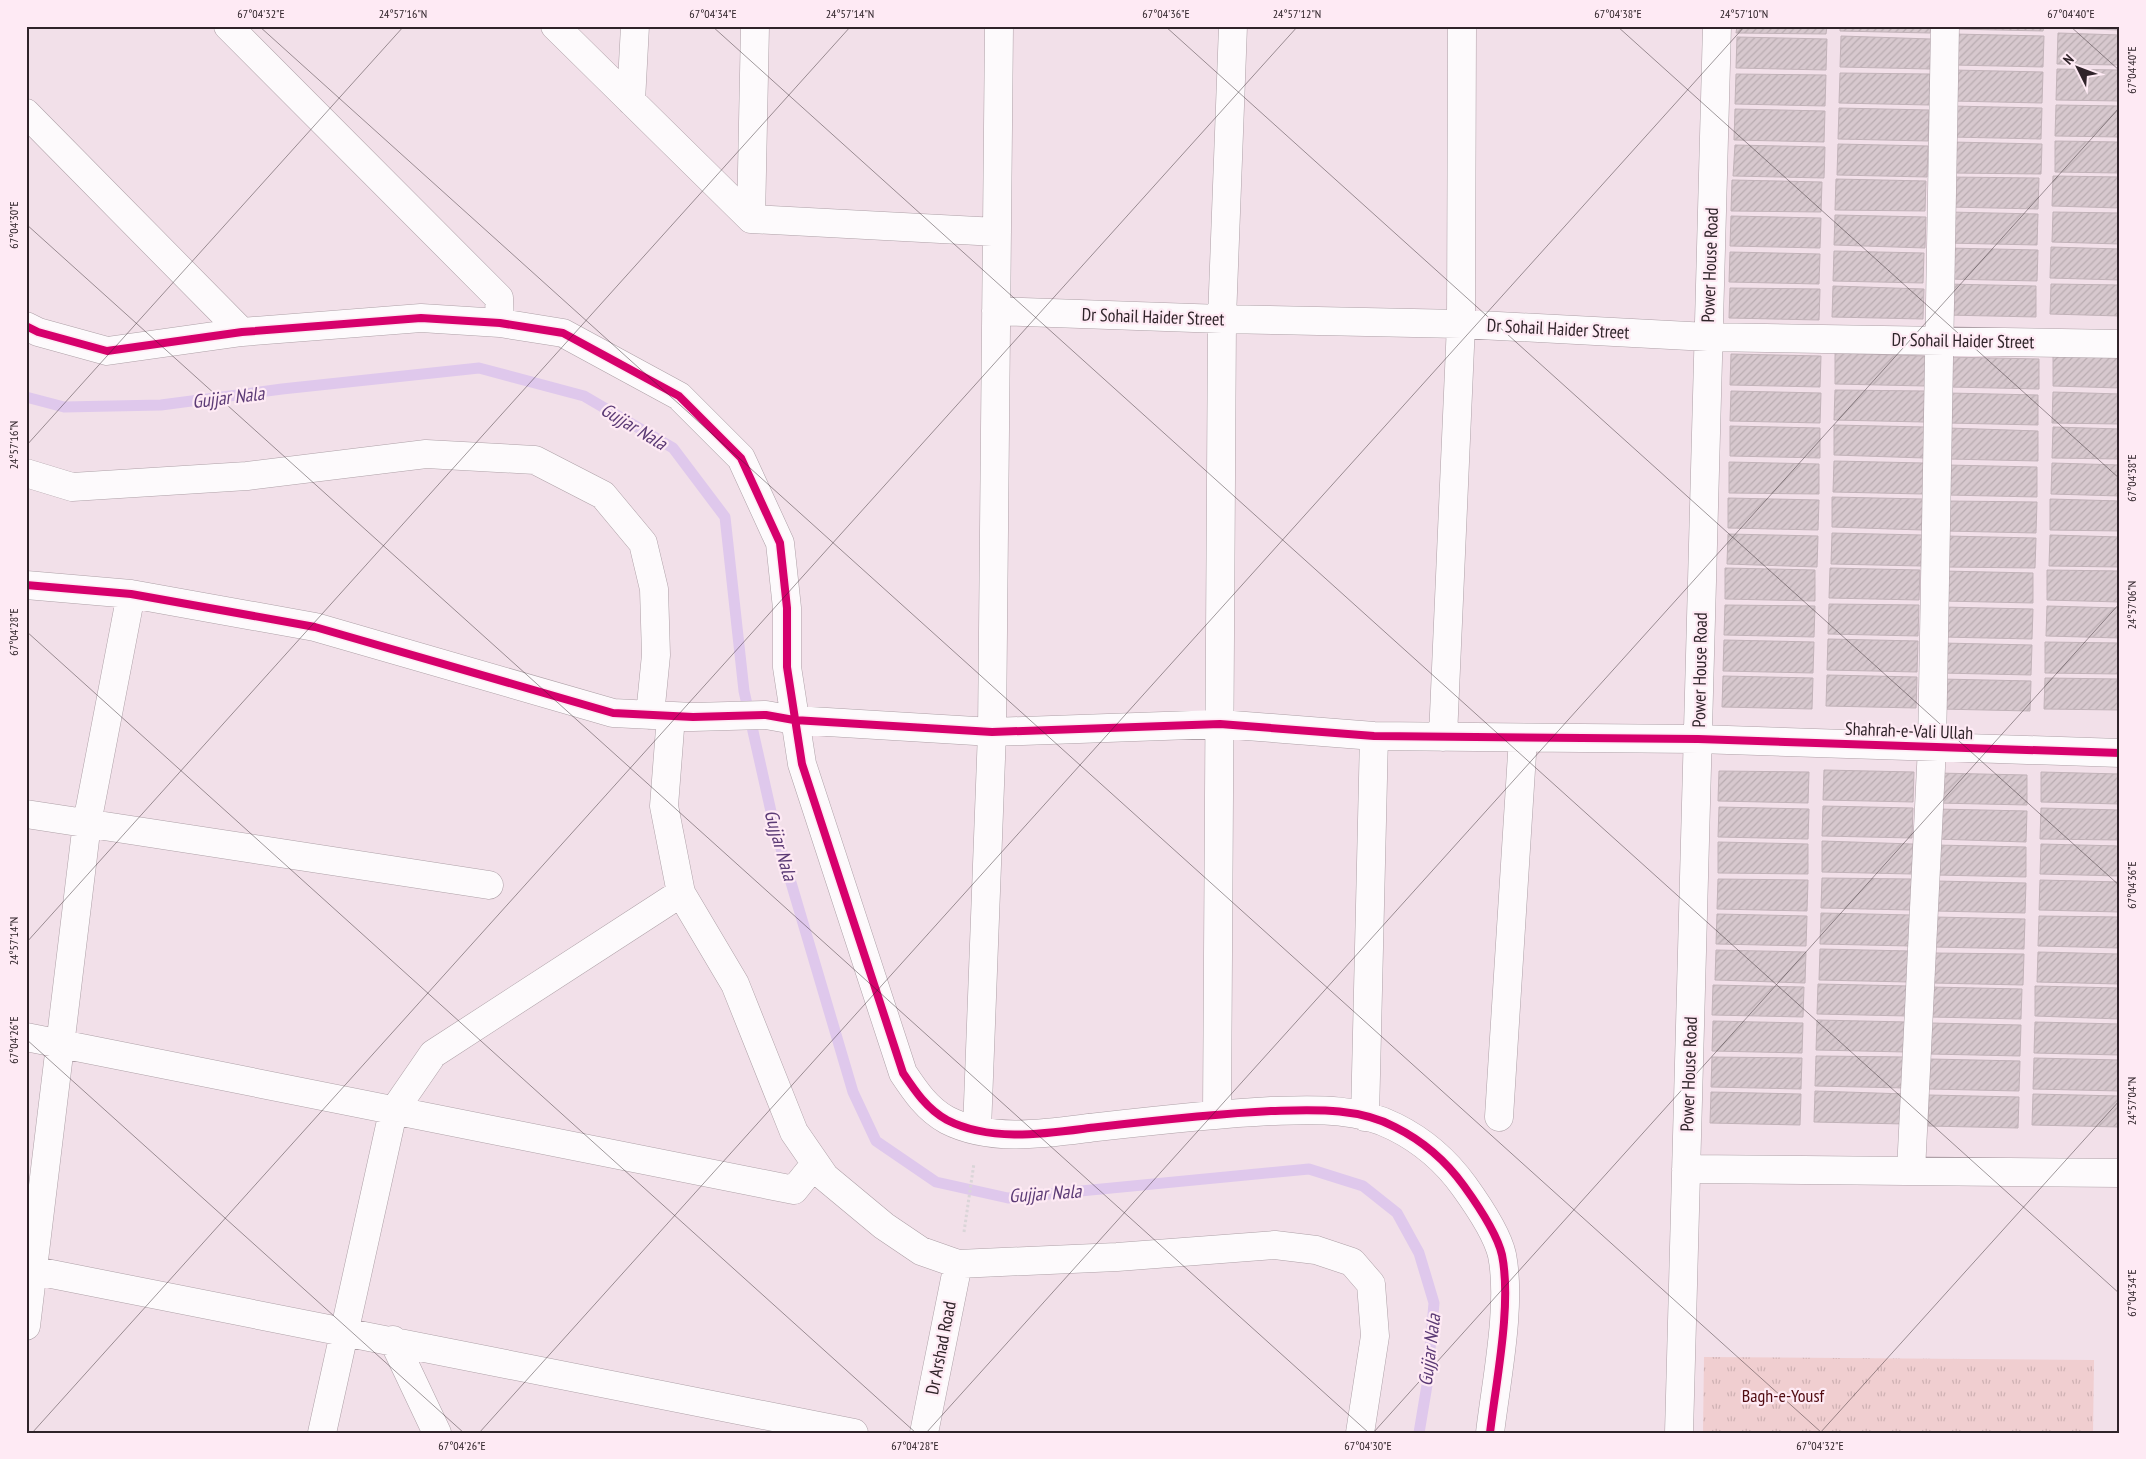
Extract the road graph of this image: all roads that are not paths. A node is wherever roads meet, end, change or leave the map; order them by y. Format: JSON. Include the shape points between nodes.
{"nodes":[{"id":1,"x":228,"y":26,"type":"edge"},
{"id":2,"x":555,"y":26,"type":"edge"},
{"id":3,"x":635,"y":26,"type":"edge"},
{"id":4,"x":755,"y":26,"type":"edge"},
{"id":5,"x":999,"y":26,"type":"edge"},
{"id":6,"x":1233,"y":26,"type":"edge"},
{"id":7,"x":1462,"y":26,"type":"edge"},
{"id":8,"x":1716,"y":26,"type":"edge"},
{"id":9,"x":1945,"y":26,"type":"edge"},
{"id":10,"x":631,"y":101,"type":"junction"},
{"id":11,"x":26,"y":113,"type":"edge"},
{"id":12,"x":751,"y":219,"type":"junction"},
{"id":13,"x":997,"y":232,"type":"junction"},
{"id":14,"x":996,"y":311,"type":"junction"},
{"id":15,"x":1222,"y":319,"type":"junction"},
{"id":16,"x":500,"y":323,"type":"junction"},
{"id":17,"x":1461,"y":324,"type":"junction"},
{"id":18,"x":26,"y":326,"type":"edge"},
{"id":19,"x":242,"y":332,"type":"junction"},
{"id":20,"x":1708,"y":337,"type":"junction"},
{"id":21,"x":1939,"y":341,"type":"junction"},
{"id":22,"x":2120,"y":344,"type":"edge"},
{"id":23,"x":26,"y":473,"type":"edge"},
{"id":24,"x":26,"y":585,"type":"edge"},
{"id":25,"x":131,"y":594,"type":"junction"},
{"id":26,"x":671,"y":716,"type":"junction"},
{"id":27,"x":794,"y":720,"type":"junction"},
{"id":28,"x":1220,"y":724,"type":"junction"},
{"id":29,"x":992,"y":732,"type":"junction"},
{"id":30,"x":1374,"y":736,"type":"junction"},
{"id":31,"x":1443,"y":737,"type":"junction"},
{"id":32,"x":1523,"y":738,"type":"junction"},
{"id":33,"x":1698,"y":739,"type":"junction"},
{"id":34,"x":1932,"y":747,"type":"junction"},
{"id":35,"x":2120,"y":753,"type":"edge"},
{"id":36,"x":26,"y":814,"type":"edge"},
{"id":37,"x":87,"y":823,"type":"junction"},
{"id":38,"x":489,"y":885,"type":"dead end"},
{"id":39,"x":681,"y":893,"type":"junction"},
{"id":40,"x":26,"y":1037,"type":"edge"},
{"id":41,"x":61,"y":1044,"type":"junction"},
{"id":42,"x":393,"y":1112,"type":"junction"},
{"id":43,"x":1217,"y":1113,"type":"junction"},
{"id":44,"x":1365,"y":1117,"type":"junction"},
{"id":45,"x":1499,"y":1117,"type":"dead end"},
{"id":46,"x":977,"y":1130,"type":"junction"},
{"id":47,"x":815,"y":1164,"type":"junction"},
{"id":48,"x":1686,"y":1169,"type":"junction"},
{"id":49,"x":1911,"y":1171,"type":"junction"},
{"id":50,"x":2120,"y":1173,"type":"edge"},
{"id":51,"x":958,"y":1264,"type":"junction"},
{"id":52,"x":30,"y":1269,"type":"edge"},
{"id":53,"x":26,"y":1326,"type":"edge"},
{"id":54,"x":344,"y":1332,"type":"junction"},
{"id":55,"x":393,"y":1340,"type":"junction"},
{"id":56,"x":322,"y":1433,"type":"edge"},
{"id":57,"x":437,"y":1433,"type":"edge"},
{"id":58,"x":854,"y":1433,"type":"edge"},
{"id":59,"x":924,"y":1433,"type":"edge"},
{"id":60,"x":1360,"y":1433,"type":"edge"},
{"id":61,"x":1490,"y":1433,"type":"edge"},
{"id":62,"x":1679,"y":1433,"type":"edge"}],
"edges":[{"from":1,"to":16,"type":"street","via":[[499,298]]},
{"from":2,"to":10,"type":"street"},
{"from":3,"to":10,"type":"street"},
{"from":4,"to":12,"type":"street"},
{"from":5,"to":13,"type":"street"},
{"from":6,"to":15,"type":"street"},
{"from":7,"to":17,"type":"street"},
{"from":8,"to":20,"type":"street","name":"Power House Road"},
{"from":9,"to":21,"type":"street"},
{"from":10,"to":12,"type":"street"},
{"from":11,"to":19,"type":"street"},
{"from":12,"to":13,"type":"street"},
{"from":13,"to":14,"type":"street"},
{"from":14,"to":15,"type":"street","name":"Dr Sohail Haider Street"},
{"from":14,"to":29,"type":"street"},
{"from":15,"to":17,"type":"street","name":"Dr Sohail Haider Street"},
{"from":15,"to":28,"type":"street"},
{"from":16,"to":19,"type":"street","via":[[421,318]]},
{"from":16,"to":27,"type":"street","via":[[564,333],[679,396],[741,458],[780,543],[787,608],[787,667]]},
{"from":17,"to":20,"type":"street","name":"Dr Sohail Haider Street"},
{"from":17,"to":31,"type":"street"},
{"from":18,"to":19,"type":"street","via":[[107,351]]},
{"from":20,"to":21,"type":"street","name":"Dr Sohail Haider Street"},
{"from":20,"to":33,"type":"street","name":"Power House Road"},
{"from":21,"to":22,"type":"street","name":"Dr Sohail Haider Street"},
{"from":21,"to":34,"type":"street"},
{"from":23,"to":26,"type":"street","via":[[72,487],[247,476],[426,454],[535,460],[603,495],[643,543],[654,589],[656,655]]},
{"from":24,"to":25,"type":"street","name":"Shahrah-e-Vali Ullah"},
{"from":25,"to":26,"type":"street","name":"Shahrah-e-Vali Ullah","via":[[315,627],[613,713]]},
{"from":25,"to":37,"type":"street"},
{"from":26,"to":27,"type":"street","name":"Shahrah-e-Vali Ullah","via":[[766,715]]},
{"from":26,"to":39,"type":"street","via":[[664,806]]},
{"from":27,"to":29,"type":"street","name":"Shahrah-e-Vali Ullah"},
{"from":27,"to":46,"type":"street","via":[[802,764],[902,1073],[923,1102],[947,1119]]},
{"from":28,"to":29,"type":"street","name":"Shahrah-e-Vali Ullah"},
{"from":28,"to":30,"type":"street","name":"Shahrah-e-Vali Ullah"},
{"from":28,"to":43,"type":"street"},
{"from":29,"to":46,"type":"street"},
{"from":30,"to":31,"type":"street","name":"Shahrah-e-Vali Ullah"},
{"from":30,"to":44,"type":"street"},
{"from":31,"to":32,"type":"street","name":"Shahrah-e-Vali Ullah"},
{"from":32,"to":33,"type":"street","name":"Shahrah-e-Vali Ullah"},
{"from":32,"to":45,"type":"street"},
{"from":33,"to":34,"type":"street","name":"Shahrah-e-Vali Ullah"},
{"from":33,"to":48,"type":"street","name":"Power House Road"},
{"from":34,"to":35,"type":"street","name":"Shahrah-e-Vali Ullah"},
{"from":34,"to":49,"type":"street"},
{"from":36,"to":37,"type":"street"},
{"from":37,"to":38,"type":"street"},
{"from":37,"to":41,"type":"street"},
{"from":39,"to":42,"type":"street","via":[[433,1054]]},
{"from":39,"to":47,"type":"street","via":[[735,984],[794,1132]]},
{"from":40,"to":41,"type":"street"},
{"from":41,"to":42,"type":"street"},
{"from":41,"to":52,"type":"street"},
{"from":42,"to":47,"type":"street","via":[[794,1190]]},
{"from":42,"to":54,"type":"street"},
{"from":43,"to":44,"type":"street","via":[[1328,1109]]},
{"from":43,"to":46,"type":"street","via":[[1032,1135]]},
{"from":44,"to":61,"type":"street","via":[[1394,1126],[1429,1148],[1454,1173],[1483,1213],[1502,1254],[1505,1304]]},
{"from":47,"to":51,"type":"street","via":[[825,1177],[884,1226],[921,1251]]},
{"from":48,"to":49,"type":"street"},
{"from":48,"to":62,"type":"street","name":"Power House Road"},
{"from":49,"to":50,"type":"street"},
{"from":51,"to":59,"type":"street","name":"Dr Arshad Road"},
{"from":51,"to":60,"type":"street","via":[[1117,1257],[1275,1245],[1316,1250],[1352,1262],[1371,1284],[1375,1336]]},
{"from":52,"to":53,"type":"street"},
{"from":52,"to":54,"type":"street"},
{"from":54,"to":55,"type":"street"},
{"from":54,"to":56,"type":"street"},
{"from":55,"to":57,"type":"street"},
{"from":55,"to":58,"type":"street"}]}
